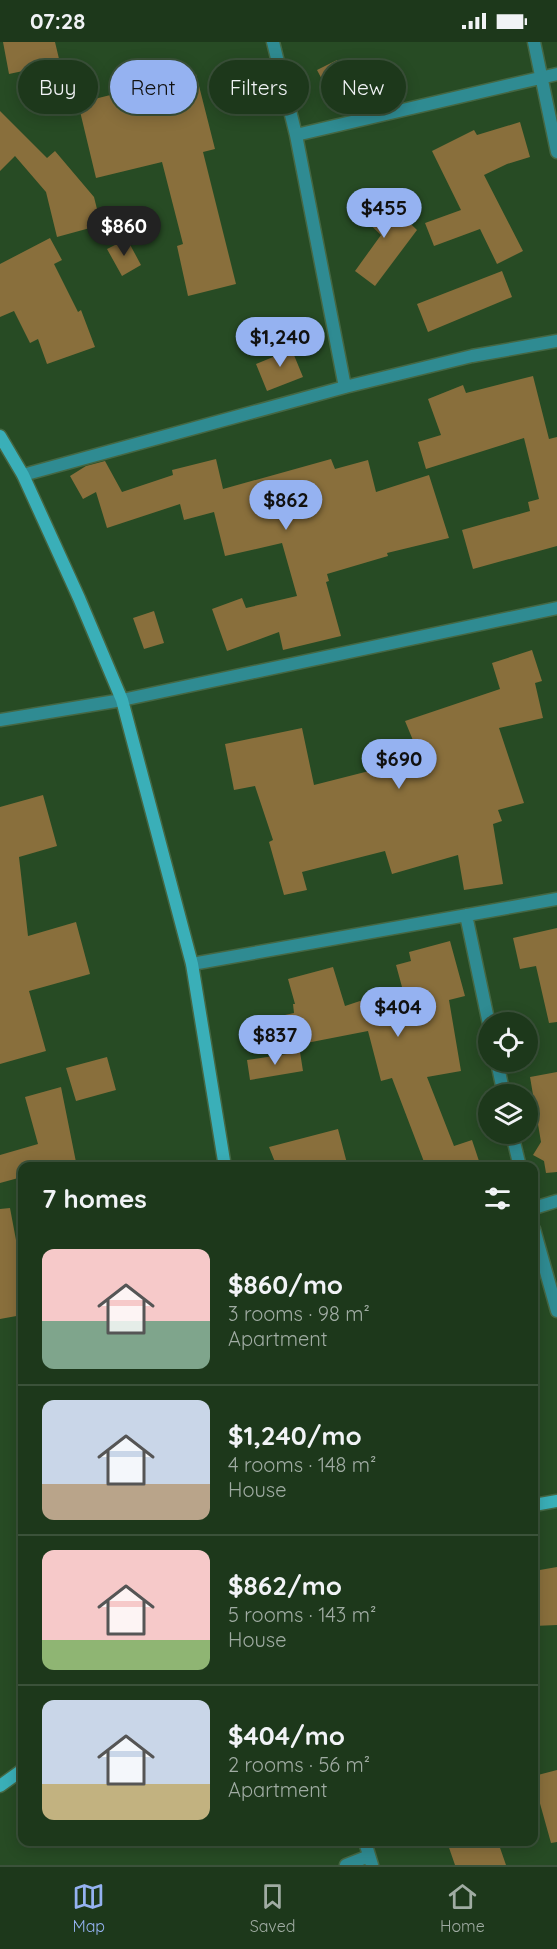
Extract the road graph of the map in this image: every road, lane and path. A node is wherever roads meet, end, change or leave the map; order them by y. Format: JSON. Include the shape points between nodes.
{"nodes":[{"id":1,"x":273,"y":42,"type":"edge"},
{"id":2,"x":534,"y":42,"type":"edge"},
{"id":3,"x":557,"y":74,"type":"edge"},
{"id":4,"x":540,"y":78,"type":"junction"},
{"id":5,"x":296,"y":135,"type":"junction"},
{"id":6,"x":557,"y":152,"type":"edge"},
{"id":7,"x":557,"y":341,"type":"edge"},
{"id":8,"x":345,"y":387,"type":"junction"},
{"id":9,"x":0,"y":436,"type":"edge"},
{"id":10,"x":23,"y":475,"type":"junction"},
{"id":11,"x":557,"y":608,"type":"edge"},
{"id":12,"x":122,"y":700,"type":"junction"},
{"id":13,"x":0,"y":720,"type":"edge"},
{"id":14,"x":557,"y":899,"type":"edge"},
{"id":15,"x":466,"y":915,"type":"junction"},
{"id":16,"x":192,"y":964,"type":"junction"},
{"id":17,"x":486,"y":1012,"type":"edge"},
{"id":18,"x":515,"y":1144,"type":"edge"},
{"id":19,"x":224,"y":1162,"type":"edge"},
{"id":20,"x":519,"y":1162,"type":"edge"},
{"id":21,"x":557,"y":1201,"type":"edge"},
{"id":22,"x":538,"y":1207,"type":"edge"},
{"id":23,"x":538,"y":1243,"type":"edge"},
{"id":24,"x":557,"y":1311,"type":"edge"},
{"id":25,"x":557,"y":1501,"type":"edge"},
{"id":26,"x":538,"y":1504,"type":"edge"},
{"id":27,"x":18,"y":1773,"type":"edge"},
{"id":28,"x":0,"y":1786,"type":"edge"},
{"id":29,"x":366,"y":1846,"type":"edge"},
{"id":30,"x":371,"y":1861,"type":"edge"},
{"id":31,"x":346,"y":1865,"type":"edge"}],
"edges":[{"from":1,"to":5,"type":"street"},
{"from":2,"to":4,"type":"street"},
{"from":3,"to":4,"type":"street"},
{"from":4,"to":5,"type":"street"},
{"from":4,"to":6,"type":"street"},
{"from":5,"to":8,"type":"street"},
{"from":7,"to":8,"type":"street","via":[[472,356]]},
{"from":8,"to":10,"type":"street"},
{"from":9,"to":10,"type":"street"},
{"from":10,"to":12,"type":"street"},
{"from":11,"to":12,"type":"street"},
{"from":12,"to":13,"type":"street"},
{"from":12,"to":16,"type":"street"},
{"from":14,"to":15,"type":"street"},
{"from":15,"to":16,"type":"street"},
{"from":15,"to":17,"type":"street"},
{"from":16,"to":19,"type":"street"},
{"from":18,"to":20,"type":"street"},
{"from":21,"to":22,"type":"street"},
{"from":23,"to":24,"type":"street"},
{"from":25,"to":26,"type":"street"},
{"from":27,"to":28,"type":"street"},
{"from":29,"to":30,"type":"street"},
{"from":30,"to":31,"type":"street"}]}
